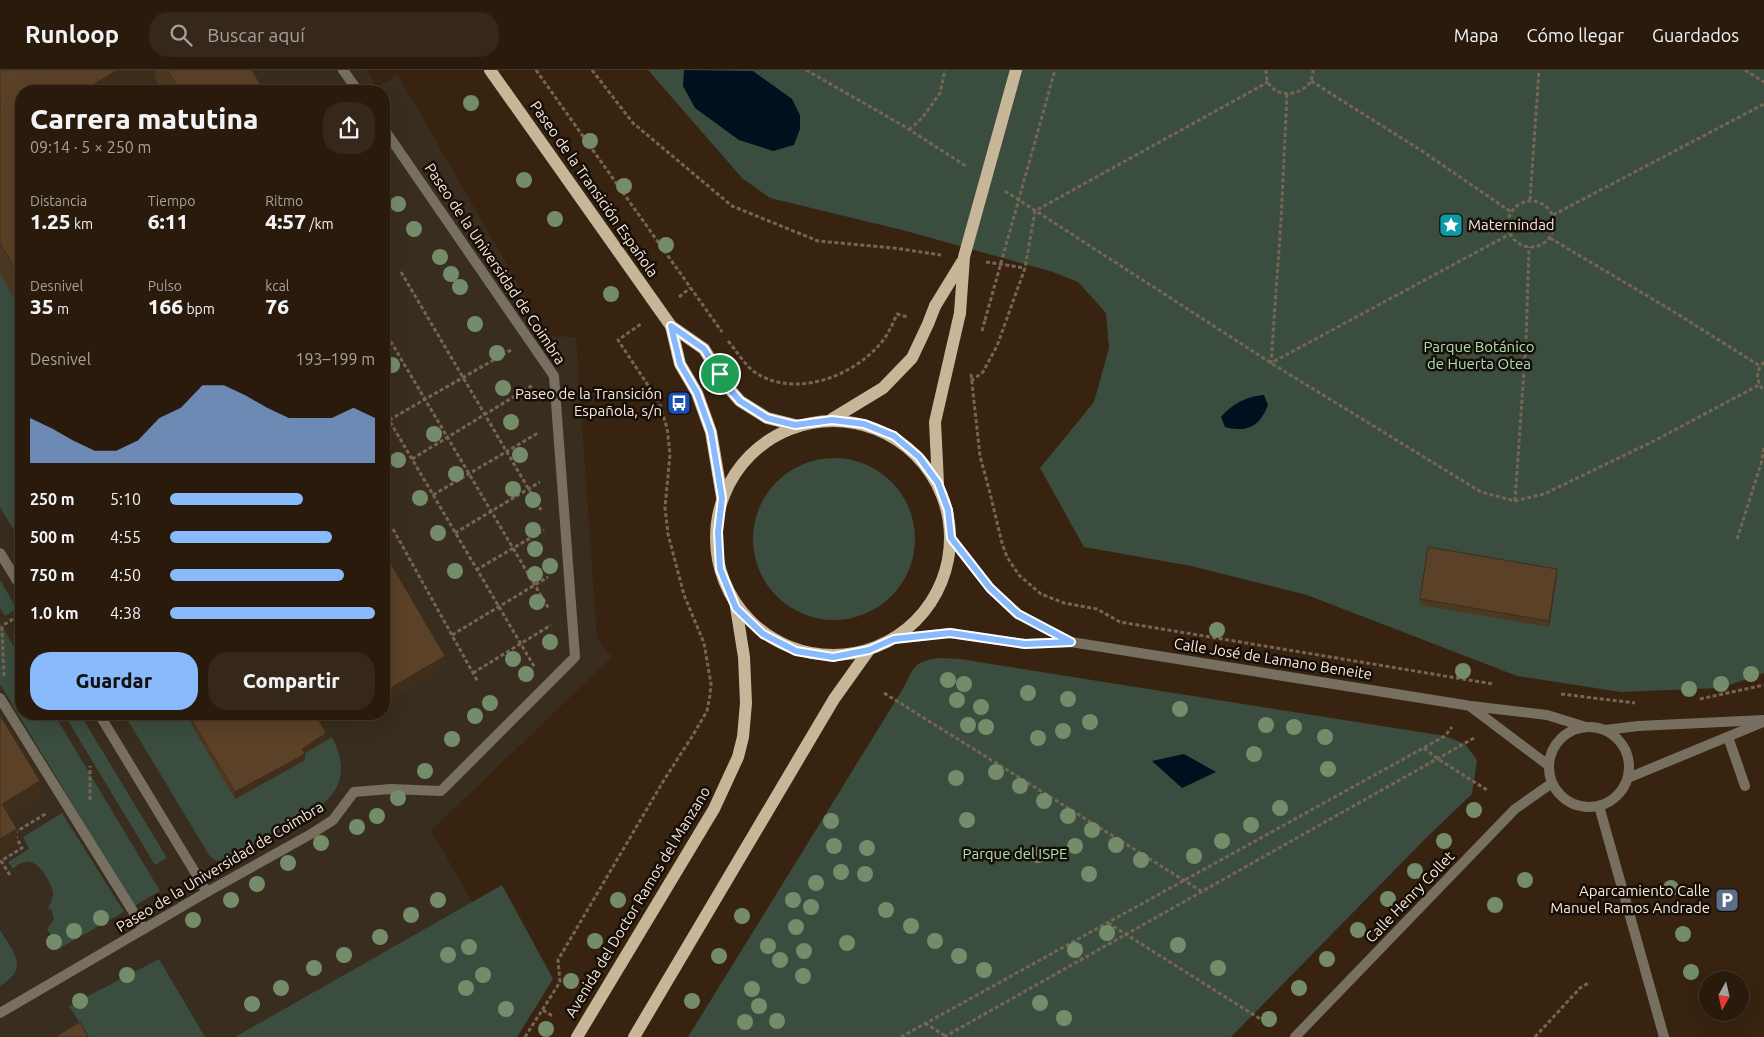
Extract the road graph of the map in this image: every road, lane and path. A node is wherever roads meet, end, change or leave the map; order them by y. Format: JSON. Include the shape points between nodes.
{"nodes":[{"id":1,"x":343,"y":70,"type":"edge"},
{"id":2,"x":490,"y":70,"type":"edge"},
{"id":3,"x":536,"y":70,"type":"edge"},
{"id":4,"x":592,"y":70,"type":"edge"},
{"id":5,"x":806,"y":70,"type":"edge"},
{"id":6,"x":945,"y":70,"type":"edge"},
{"id":7,"x":1016,"y":70,"type":"edge"},
{"id":8,"x":1055,"y":70,"type":"edge"},
{"id":9,"x":1266,"y":70,"type":"edge"},
{"id":10,"x":1314,"y":70,"type":"edge"},
{"id":11,"x":1539,"y":70,"type":"edge"},
{"id":12,"x":1745,"y":70,"type":"edge"},
{"id":13,"x":1311,"y":81,"type":"junction"},
{"id":14,"x":1268,"y":82,"type":"junction"},
{"id":15,"x":1764,"y":82,"type":"edge"},
{"id":16,"x":354,"y":85,"type":"edge"},
{"id":17,"x":1287,"y":94,"type":"junction"},
{"id":18,"x":1764,"y":104,"type":"edge"},
{"id":19,"x":909,"y":130,"type":"junction"},
{"id":20,"x":390,"y":138,"type":"edge"},
{"id":21,"x":968,"y":168,"type":"dead end"},
{"id":22,"x":1001,"y":189,"type":"dead end"},
{"id":23,"x":1530,"y":200,"type":"junction"},
{"id":24,"x":1035,"y":211,"type":"junction"},
{"id":25,"x":1511,"y":212,"type":"junction"},
{"id":26,"x":1553,"y":215,"type":"junction"},
{"id":27,"x":1510,"y":234,"type":"junction"},
{"id":28,"x":1550,"y":238,"type":"junction"},
{"id":29,"x":1529,"y":247,"type":"junction"},
{"id":30,"x":894,"y":248,"type":"dead end"},
{"id":31,"x":964,"y":257,"type":"junction"},
{"id":32,"x":400,"y":272,"type":"dead end"},
{"id":33,"x":690,"y":288,"type":"junction"},
{"id":34,"x":684,"y":293,"type":"dead end"},
{"id":35,"x":897,"y":314,"type":"dead end"},
{"id":36,"x":985,"y":320,"type":"dead end"},
{"id":37,"x":636,"y":326,"type":"dead end"},
{"id":38,"x":671,"y":326,"type":"junction"},
{"id":39,"x":529,"y":339,"type":"junction"},
{"id":40,"x":390,"y":340,"type":"edge"},
{"id":41,"x":1764,"y":362,"type":"edge"},
{"id":42,"x":1271,"y":363,"type":"junction"},
{"id":43,"x":973,"y":365,"type":"dead end"},
{"id":44,"x":1760,"y":366,"type":"junction"},
{"id":45,"x":553,"y":374,"type":"junction"},
{"id":46,"x":463,"y":377,"type":"junction"},
{"id":47,"x":972,"y":380,"type":"junction"},
{"id":48,"x":966,"y":384,"type":"dead end"},
{"id":49,"x":1759,"y":384,"type":"junction"},
{"id":50,"x":1764,"y":390,"type":"edge"},
{"id":51,"x":425,"y":400,"type":"junction"},
{"id":52,"x":485,"y":414,"type":"junction"},
{"id":53,"x":390,"y":419,"type":"edge"},
{"id":54,"x":832,"y":420,"type":"junction"},
{"id":55,"x":390,"y":422,"type":"edge"},
{"id":56,"x":557,"y":423,"type":"junction"},
{"id":57,"x":795,"y":425,"type":"junction"},
{"id":58,"x":447,"y":438,"type":"junction"},
{"id":59,"x":1764,"y":446,"type":"edge"},
{"id":60,"x":506,"y":451,"type":"junction"},
{"id":61,"x":412,"y":459,"type":"junction"},
{"id":62,"x":561,"y":470,"type":"junction"},
{"id":63,"x":469,"y":474,"type":"junction"},
{"id":64,"x":938,"y":483,"type":"junction"},
{"id":65,"x":528,"y":488,"type":"junction"},
{"id":66,"x":433,"y":495,"type":"junction"},
{"id":67,"x":722,"y":498,"type":"junction"},
{"id":68,"x":1515,"y":501,"type":"junction"},
{"id":69,"x":491,"y":511,"type":"junction"},
{"id":70,"x":564,"y":519,"type":"junction"},
{"id":71,"x":550,"y":526,"type":"junction"},
{"id":72,"x":392,"y":529,"type":"dead end"},
{"id":73,"x":455,"y":533,"type":"junction"},
{"id":74,"x":951,"y":538,"type":"junction"},
{"id":75,"x":1737,"y":539,"type":"dead end"},
{"id":76,"x":513,"y":548,"type":"junction"},
{"id":77,"x":0,"y":553,"type":"edge"},
{"id":78,"x":568,"y":565,"type":"junction"},
{"id":79,"x":476,"y":570,"type":"junction"},
{"id":80,"x":15,"y":577,"type":"edge"},
{"id":81,"x":534,"y":585,"type":"junction"},
{"id":82,"x":498,"y":607,"type":"junction"},
{"id":83,"x":736,"y":608,"type":"junction"},
{"id":84,"x":552,"y":614,"type":"dead end"},
{"id":85,"x":15,"y":618,"type":"edge"},
{"id":86,"x":556,"y":622,"type":"dead end"},
{"id":87,"x":452,"y":635,"type":"junction"},
{"id":88,"x":894,"y":639,"type":"junction"},
{"id":89,"x":1071,"y":642,"type":"junction"},
{"id":90,"x":519,"y":644,"type":"junction"},
{"id":91,"x":869,"y":650,"type":"junction"},
{"id":92,"x":473,"y":673,"type":"junction"},
{"id":93,"x":478,"y":682,"type":"dead end"},
{"id":94,"x":546,"y":685,"type":"junction"},
{"id":95,"x":1496,"y":685,"type":"dead end"},
{"id":96,"x":1764,"y":685,"type":"edge"},
{"id":97,"x":884,"y":693,"type":"dead end"},
{"id":98,"x":1553,"y":693,"type":"dead end"},
{"id":99,"x":1698,"y":700,"type":"dead end"},
{"id":100,"x":2,"y":702,"type":"edge"},
{"id":101,"x":1637,"y":703,"type":"dead end"},
{"id":102,"x":1471,"y":706,"type":"junction"},
{"id":103,"x":103,"y":720,"type":"edge"},
{"id":104,"x":1764,"y":721,"type":"edge"},
{"id":105,"x":1586,"y":727,"type":"junction"},
{"id":106,"x":1452,"y":728,"type":"dead end"},
{"id":107,"x":1605,"y":730,"type":"junction"},
{"id":108,"x":1728,"y":737,"type":"junction"},
{"id":109,"x":1474,"y":738,"type":"dead end"},
{"id":110,"x":1424,"y":748,"type":"junction"},
{"id":111,"x":1438,"y":759,"type":"junction"},
{"id":112,"x":1548,"y":765,"type":"junction"},
{"id":113,"x":1628,"y":778,"type":"junction"},
{"id":114,"x":1552,"y":783,"type":"junction"},
{"id":115,"x":1745,"y":786,"type":"dead end"},
{"id":116,"x":1487,"y":790,"type":"dead end"},
{"id":117,"x":65,"y":802,"type":"junction"},
{"id":118,"x":1600,"y":806,"type":"junction"},
{"id":119,"x":10,"y":875,"type":"dead end"},
{"id":120,"x":1184,"y":882,"type":"junction"},
{"id":121,"x":207,"y":892,"type":"junction"},
{"id":122,"x":1201,"y":892,"type":"junction"},
{"id":123,"x":1108,"y":922,"type":"junction"},
{"id":124,"x":144,"y":929,"type":"junction"},
{"id":125,"x":1126,"y":934,"type":"junction"},
{"id":126,"x":1590,"y":982,"type":"dead end"},
{"id":127,"x":542,"y":1010,"type":"junction"},
{"id":128,"x":0,"y":1013,"type":"edge"},
{"id":129,"x":554,"y":1017,"type":"dead end"},
{"id":130,"x":1262,"y":1020,"type":"dead end"},
{"id":131,"x":925,"y":1023,"type":"junction"},
{"id":132,"x":525,"y":1037,"type":"edge"},
{"id":133,"x":577,"y":1037,"type":"edge"},
{"id":134,"x":634,"y":1037,"type":"edge"},
{"id":135,"x":901,"y":1037,"type":"edge"},
{"id":136,"x":946,"y":1037,"type":"edge"},
{"id":137,"x":1295,"y":1037,"type":"edge"},
{"id":138,"x":1535,"y":1037,"type":"edge"},
{"id":139,"x":1664,"y":1037,"type":"edge"}],
"edges":[{"from":1,"to":16,"type":"street"},
{"from":2,"to":38,"type":"main road","name":"Paseo de la Transición Española"},
{"from":3,"to":33,"type":"path"},
{"from":4,"to":30,"type":"path","via":[[633,123],[732,206],[818,242]]},
{"from":5,"to":19,"type":"path"},
{"from":6,"to":19,"type":"path","via":[[940,93]]},
{"from":7,"to":31,"type":"main road","bridge":true},
{"from":8,"to":36,"type":"path","bridge":true},
{"from":9,"to":14,"type":"path"},
{"from":10,"to":13,"type":"path"},
{"from":11,"to":23,"type":"path"},
{"from":12,"to":15,"type":"path"},
{"from":13,"to":17,"type":"path","via":[[1301,91]]},
{"from":13,"to":25,"type":"path"},
{"from":14,"to":17,"type":"path"},
{"from":14,"to":24,"type":"path"},
{"from":17,"to":42,"type":"path"},
{"from":18,"to":26,"type":"path"},
{"from":19,"to":21,"type":"path"},
{"from":20,"to":39,"type":"street","name":"Paseo de la Universidad de Coimbra"},
{"from":22,"to":24,"type":"path"},
{"from":23,"to":25,"type":"path"},
{"from":23,"to":26,"type":"path","via":[[1544,204]]},
{"from":24,"to":42,"type":"path"},
{"from":24,"to":47,"type":"path","via":[[1025,268],[997,346],[983,372]]},
{"from":25,"to":27,"type":"path"},
{"from":26,"to":28,"type":"path","via":[[1555,226]]},
{"from":27,"to":29,"type":"path","via":[[1518,243]]},
{"from":27,"to":42,"type":"path"},
{"from":28,"to":29,"type":"path","via":[[1541,245]]},
{"from":28,"to":44,"type":"path"},
{"from":29,"to":68,"type":"path"},
{"from":31,"to":54,"type":"main road","bridge":true,"via":[[934,306],[912,358],[882,388]]},
{"from":31,"to":64,"type":"main road","bridge":true,"via":[[960,313],[935,422]]},
{"from":32,"to":46,"type":"path"},
{"from":33,"to":34,"type":"path"},
{"from":33,"to":35,"type":"path","via":[[750,369],[772,380],[793,384],[832,378],[850,369],[880,345]]},
{"from":37,"to":127,"type":"path","via":[[618,340],[658,402],[667,428],[670,454],[665,508],[668,534],[684,595],[704,643],[710,695],[707,711],[558,960],[560,982]]},
{"from":38,"to":57,"type":"main road","name":"Paseo de la Transición Española","via":[[704,349],[740,401],[767,418]]},
{"from":38,"to":67,"type":"main road","name":"Paseo de la Transición Española","via":[[680,364],[697,393],[711,432]]},
{"from":39,"to":45,"type":"street","name":"Paseo de la Universidad de Coimbra"},
{"from":39,"to":46,"type":"path"},
{"from":40,"to":51,"type":"path"},
{"from":41,"to":44,"type":"path"},
{"from":42,"to":68,"type":"path","via":[[1481,492]]},
{"from":43,"to":47,"type":"path"},
{"from":44,"to":49,"type":"path"},
{"from":45,"to":52,"type":"path"},
{"from":45,"to":56,"type":"street","name":"Paseo de la Universidad de Coimbra"},
{"from":46,"to":51,"type":"path"},
{"from":46,"to":52,"type":"path"},
{"from":47,"to":48,"type":"path"},
{"from":47,"to":95,"type":"path","via":[[980,456],[1002,543],[1019,575],[1042,594],[1064,603],[1097,609],[1120,622]]},
{"from":49,"to":50,"type":"path"},
{"from":49,"to":68,"type":"path","via":[[1654,441],[1544,494]]},
{"from":51,"to":53,"type":"path"},
{"from":51,"to":58,"type":"path"},
{"from":52,"to":58,"type":"path"},
{"from":52,"to":60,"type":"path"},
{"from":54,"to":57,"type":"main road"},
{"from":54,"to":64,"type":"main road","via":[[864,424],[894,436],[919,457]]},
{"from":55,"to":61,"type":"path"},
{"from":56,"to":60,"type":"path"},
{"from":56,"to":62,"type":"street","name":"Paseo de la Universidad de Coimbra"},
{"from":57,"to":67,"type":"main road","via":[[762,442],[736,468]]},
{"from":58,"to":61,"type":"path"},
{"from":58,"to":63,"type":"path"},
{"from":59,"to":75,"type":"path"},
{"from":60,"to":63,"type":"path"},
{"from":60,"to":65,"type":"path"},
{"from":61,"to":66,"type":"path"},
{"from":62,"to":65,"type":"path"},
{"from":62,"to":70,"type":"street","name":"Paseo de la Universidad de Coimbra"},
{"from":63,"to":66,"type":"path"},
{"from":63,"to":69,"type":"path"},
{"from":64,"to":74,"type":"main road","via":[[948,510]]},
{"from":65,"to":69,"type":"path"},
{"from":65,"to":71,"type":"path"},
{"from":66,"to":73,"type":"path"},
{"from":67,"to":83,"type":"main road","via":[[718,532],[720,569]]},
{"from":69,"to":73,"type":"path"},
{"from":69,"to":76,"type":"path"},
{"from":70,"to":71,"type":"path"},
{"from":70,"to":78,"type":"street","name":"Paseo de la Universidad de Coimbra"},
{"from":71,"to":76,"type":"path"},
{"from":72,"to":87,"type":"path"},
{"from":73,"to":79,"type":"path"},
{"from":74,"to":88,"type":"main road","via":[[940,586],[924,612]]},
{"from":74,"to":89,"type":"street","name":"Calle José de Lamano Beneite","via":[[990,588],[1018,614]]},
{"from":76,"to":79,"type":"path"},
{"from":76,"to":81,"type":"path"},
{"from":77,"to":80,"type":"street"},
{"from":78,"to":81,"type":"path"},
{"from":78,"to":94,"type":"street","name":"Paseo de la Universidad de Coimbra","via":[[574,658]]},
{"from":79,"to":82,"type":"path"},
{"from":81,"to":82,"type":"path"},
{"from":81,"to":84,"type":"path"},
{"from":82,"to":87,"type":"path"},
{"from":82,"to":90,"type":"path"},
{"from":83,"to":91,"type":"main road","via":[[763,634],[796,651],[833,657]]},
{"from":83,"to":133,"type":"main road","name":"Avenida del Doctor Ramos del Manzano","via":[[744,656],[746,702],[738,757],[714,810]]},
{"from":85,"to":100,"type":"path","via":[[2,628]]},
{"from":86,"to":90,"type":"path"},
{"from":87,"to":92,"type":"path"},
{"from":88,"to":89,"type":"street","name":"Calle José de Lamano Beneite","via":[[950,633],[1025,644]]},
{"from":88,"to":91,"type":"main road"},
{"from":89,"to":102,"type":"street","name":"Calle José de Lamano Beneite"},
{"from":90,"to":92,"type":"path"},
{"from":90,"to":94,"type":"path"},
{"from":91,"to":134,"type":"main road","via":[[834,699]]},
{"from":92,"to":93,"type":"path"},
{"from":94,"to":121,"type":"street","name":"Paseo de la Universidad de Coimbra","via":[[441,791],[354,792],[333,820]]},
{"from":96,"to":99,"type":"path"},
{"from":97,"to":120,"type":"path"},
{"from":98,"to":101,"type":"path"},
{"from":100,"to":117,"type":"street"},
{"from":102,"to":105,"type":"street","name":"Calle José de Lamano Beneite","via":[[1547,715]]},
{"from":102,"to":112,"type":"street","name":"Calle José de Lamano Beneite"},
{"from":103,"to":121,"type":"street"},
{"from":104,"to":107,"type":"street"},
{"from":104,"to":108,"type":"street"},
{"from":105,"to":107,"type":"street"},
{"from":105,"to":112,"type":"street","via":[[1572,730],[1560,738]]},
{"from":106,"to":110,"type":"path"},
{"from":107,"to":113,"type":"street","via":[[1620,741],[1628,759]]},
{"from":108,"to":113,"type":"street"},
{"from":108,"to":115,"type":"street"},
{"from":109,"to":111,"type":"path"},
{"from":110,"to":111,"type":"path"},
{"from":110,"to":120,"type":"path"},
{"from":111,"to":116,"type":"path"},
{"from":111,"to":122,"type":"path"},
{"from":112,"to":114,"type":"street"},
{"from":113,"to":118,"type":"street","via":[[1612,800]]},
{"from":114,"to":118,"type":"street","via":[[1571,804]]},
{"from":114,"to":137,"type":"street","name":"Calle Henry Collet","via":[[1515,809]]},
{"from":117,"to":119,"type":"path","via":[[14,833],[22,848],[1,861]]},
{"from":117,"to":124,"type":"street"},
{"from":118,"to":139,"type":"street"},
{"from":120,"to":122,"type":"path"},
{"from":120,"to":123,"type":"path"},
{"from":121,"to":124,"type":"street","name":"Paseo de la Universidad de Coimbra"},
{"from":122,"to":125,"type":"path"},
{"from":123,"to":125,"type":"path"},
{"from":123,"to":131,"type":"path"},
{"from":124,"to":128,"type":"street","name":"Paseo de la Universidad de Coimbra"},
{"from":125,"to":130,"type":"path"},
{"from":125,"to":136,"type":"path"},
{"from":126,"to":138,"type":"path","via":[[1580,988]]},
{"from":127,"to":129,"type":"path"},
{"from":127,"to":132,"type":"path"},
{"from":131,"to":135,"type":"path"},
{"from":131,"to":136,"type":"path"}]}
